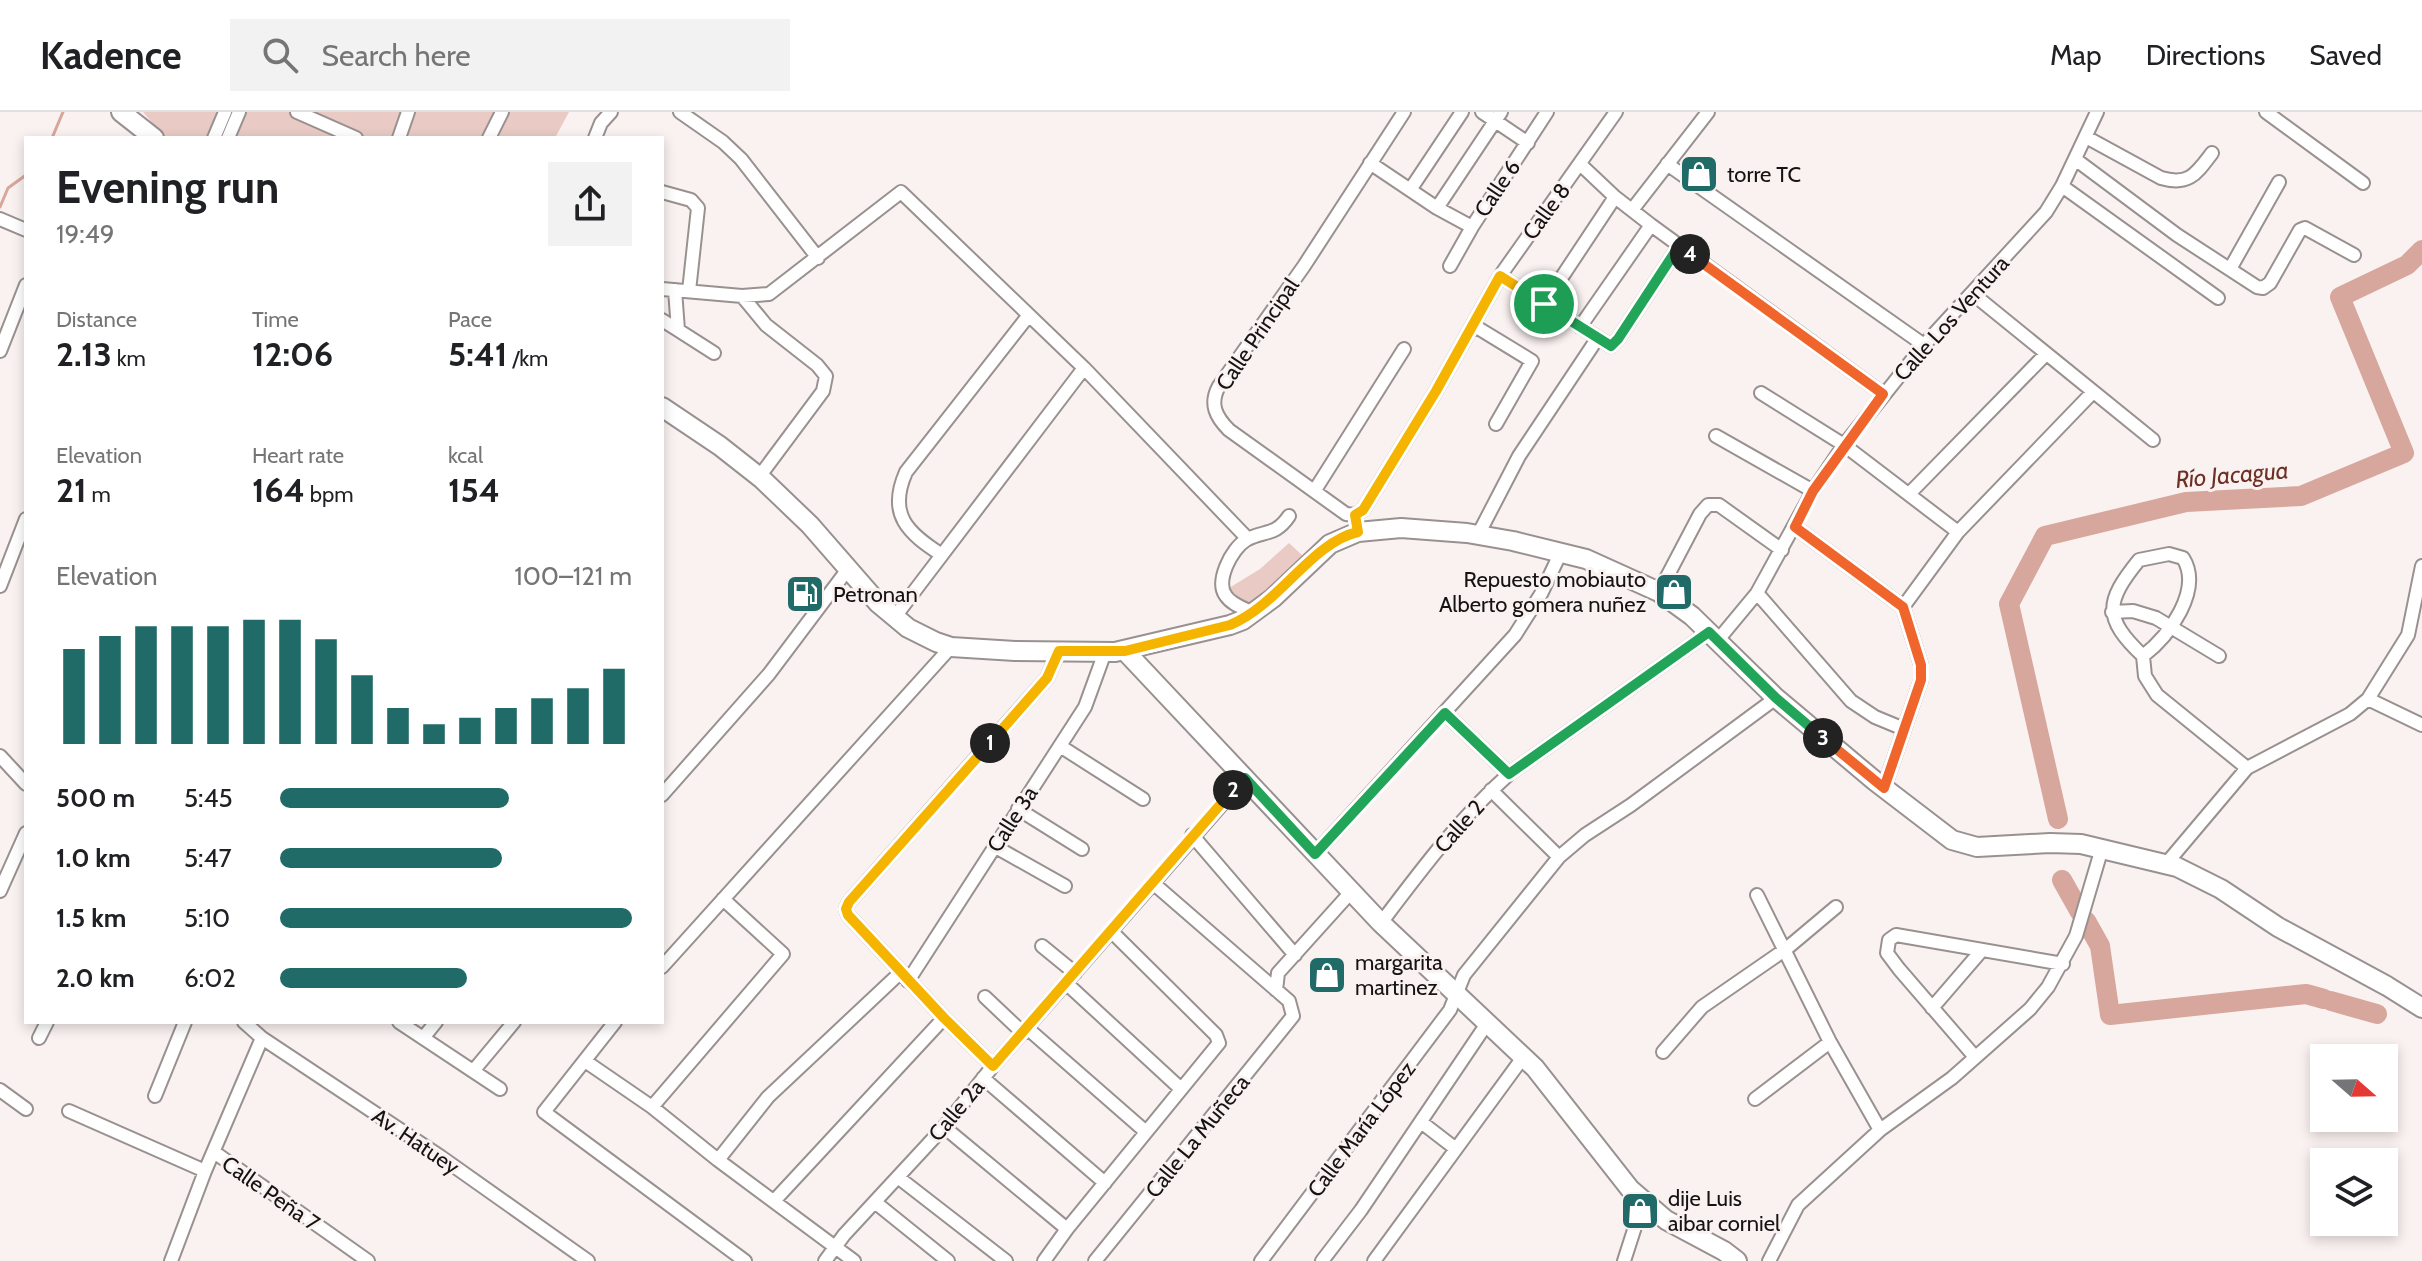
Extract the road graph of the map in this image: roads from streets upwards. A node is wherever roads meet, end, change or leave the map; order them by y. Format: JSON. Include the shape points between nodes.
{"nodes":[{"id":1,"x":121,"y":112,"type":"edge"},
{"id":2,"x":225,"y":112,"type":"edge"},
{"id":3,"x":239,"y":112,"type":"edge"},
{"id":4,"x":297,"y":112,"type":"edge"},
{"id":5,"x":408,"y":112,"type":"edge"},
{"id":6,"x":502,"y":112,"type":"edge"},
{"id":7,"x":611,"y":112,"type":"edge"},
{"id":8,"x":680,"y":112,"type":"edge"},
{"id":9,"x":1404,"y":112,"type":"edge"},
{"id":10,"x":1462,"y":112,"type":"edge"},
{"id":11,"x":1482,"y":112,"type":"edge"},
{"id":12,"x":1547,"y":112,"type":"edge"},
{"id":13,"x":1616,"y":112,"type":"edge"},
{"id":14,"x":1708,"y":112,"type":"edge"},
{"id":15,"x":2097,"y":112,"type":"edge"},
{"id":16,"x":2266,"y":112,"type":"edge"},
{"id":17,"x":1498,"y":116,"type":"edge"},
{"id":18,"x":320,"y":117,"type":"edge"},
{"id":19,"x":151,"y":136,"type":"edge"},
{"id":20,"x":215,"y":136,"type":"edge"},
{"id":21,"x":229,"y":136,"type":"edge"},
{"id":22,"x":353,"y":136,"type":"edge"},
{"id":23,"x":400,"y":136,"type":"edge"},
{"id":24,"x":490,"y":136,"type":"edge"},
{"id":25,"x":596,"y":136,"type":"edge"},
{"id":26,"x":2086,"y":137,"type":"junction"},
{"id":27,"x":1528,"y":143,"type":"junction"},
{"id":28,"x":2212,"y":153,"type":"dead end"},
{"id":29,"x":2075,"y":159,"type":"junction"},
{"id":30,"x":1370,"y":163,"type":"junction"},
{"id":31,"x":1580,"y":164,"type":"junction"},
{"id":32,"x":1667,"y":164,"type":"junction"},
{"id":33,"x":2279,"y":182,"type":"dead end"},
{"id":34,"x":2363,"y":183,"type":"dead end"},
{"id":35,"x":2062,"y":186,"type":"junction"},
{"id":36,"x":1410,"y":190,"type":"junction"},
{"id":37,"x":664,"y":193,"type":"edge"},
{"id":38,"x":1615,"y":197,"type":"junction"},
{"id":39,"x":1437,"y":208,"type":"junction"},
{"id":40,"x":1632,"y":210,"type":"junction"},
{"id":41,"x":2,"y":220,"type":"edge"},
{"id":42,"x":1651,"y":225,"type":"junction"},
{"id":43,"x":1472,"y":227,"type":"junction"},
{"id":44,"x":24,"y":229,"type":"edge"},
{"id":45,"x":1679,"y":246,"type":"junction"},
{"id":46,"x":2354,"y":255,"type":"dead end"},
{"id":47,"x":818,"y":258,"type":"junction"},
{"id":48,"x":1450,"y":266,"type":"dead end"},
{"id":49,"x":2230,"y":269,"type":"junction"},
{"id":50,"x":1500,"y":276,"type":"junction"},
{"id":51,"x":24,"y":290,"type":"edge"},
{"id":52,"x":675,"y":290,"type":"edge"},
{"id":53,"x":1973,"y":294,"type":"junction"},
{"id":54,"x":742,"y":296,"type":"junction"},
{"id":55,"x":2218,"y":298,"type":"dead end"},
{"id":56,"x":1544,"y":304,"type":"junction"},
{"id":57,"x":1029,"y":315,"type":"junction"},
{"id":58,"x":664,"y":321,"type":"edge"},
{"id":59,"x":1473,"y":325,"type":"junction"},
{"id":60,"x":1580,"y":327,"type":"junction"},
{"id":61,"x":678,"y":330,"type":"junction"},
{"id":62,"x":1597,"y":339,"type":"junction"},
{"id":63,"x":1924,"y":345,"type":"junction"},
{"id":64,"x":1404,"y":349,"type":"dead end"},
{"id":65,"x":0,"y":351,"type":"edge"},
{"id":66,"x":714,"y":353,"type":"dead end"},
{"id":67,"x":2046,"y":354,"type":"junction"},
{"id":68,"x":1084,"y":368,"type":"junction"},
{"id":69,"x":2093,"y":392,"type":"junction"},
{"id":70,"x":1761,"y":393,"type":"dead end"},
{"id":71,"x":1883,"y":394,"type":"junction"},
{"id":72,"x":664,"y":411,"type":"edge"},
{"id":73,"x":1496,"y":424,"type":"dead end"},
{"id":74,"x":1716,"y":436,"type":"dead end"},
{"id":75,"x":2153,"y":440,"type":"dead end"},
{"id":76,"x":1844,"y":445,"type":"junction"},
{"id":77,"x":759,"y":477,"type":"junction"},
{"id":78,"x":1315,"y":490,"type":"junction"},
{"id":79,"x":1813,"y":491,"type":"junction"},
{"id":80,"x":1909,"y":494,"type":"junction"},
{"id":81,"x":1289,"y":516,"type":"dead end"},
{"id":82,"x":24,"y":524,"type":"edge"},
{"id":83,"x":1356,"y":524,"type":"junction"},
{"id":84,"x":1795,"y":527,"type":"junction"},
{"id":85,"x":1958,"y":532,"type":"junction"},
{"id":86,"x":1478,"y":535,"type":"junction"},
{"id":87,"x":1248,"y":539,"type":"junction"},
{"id":88,"x":1782,"y":550,"type":"junction"},
{"id":89,"x":1561,"y":552,"type":"junction"},
{"id":90,"x":942,"y":555,"type":"junction"},
{"id":91,"x":2422,"y":566,"type":"edge"},
{"id":92,"x":848,"y":569,"type":"junction"},
{"id":93,"x":0,"y":586,"type":"edge"},
{"id":94,"x":1659,"y":592,"type":"junction"},
{"id":95,"x":1757,"y":593,"type":"junction"},
{"id":96,"x":1903,"y":607,"type":"junction"},
{"id":97,"x":2112,"y":612,"type":"junction"},
{"id":98,"x":1253,"y":613,"type":"junction"},
{"id":99,"x":894,"y":618,"type":"junction"},
{"id":100,"x":2169,"y":626,"type":"junction"},
{"id":101,"x":1713,"y":636,"type":"junction"},
{"id":102,"x":951,"y":647,"type":"junction"},
{"id":103,"x":1059,"y":651,"type":"junction"},
{"id":104,"x":1125,"y":651,"type":"junction"},
{"id":105,"x":1105,"y":652,"type":"junction"},
{"id":106,"x":2143,"y":656,"type":"junction"},
{"id":107,"x":2219,"y":656,"type":"dead end"},
{"id":108,"x":1776,"y":698,"type":"junction"},
{"id":109,"x":2368,"y":699,"type":"junction"},
{"id":110,"x":1445,"y":713,"type":"junction"},
{"id":111,"x":2422,"y":725,"type":"edge"},
{"id":112,"x":1904,"y":729,"type":"junction"},
{"id":113,"x":1060,"y":746,"type":"junction"},
{"id":114,"x":0,"y":756,"type":"edge"},
{"id":115,"x":2247,"y":768,"type":"junction"},
{"id":116,"x":1509,"y":774,"type":"junction"},
{"id":117,"x":1245,"y":778,"type":"junction"},
{"id":118,"x":24,"y":782,"type":"edge"},
{"id":119,"x":1884,"y":788,"type":"junction"},
{"id":120,"x":1491,"y":790,"type":"junction"},
{"id":121,"x":664,"y":793,"type":"edge"},
{"id":122,"x":1143,"y":799,"type":"dead end"},
{"id":123,"x":1018,"y":809,"type":"junction"},
{"id":124,"x":1192,"y":835,"type":"junction"},
{"id":125,"x":24,"y":837,"type":"edge"},
{"id":126,"x":994,"y":846,"type":"junction"},
{"id":127,"x":2102,"y":848,"type":"junction"},
{"id":128,"x":1082,"y":849,"type":"dead end"},
{"id":129,"x":1315,"y":854,"type":"junction"},
{"id":130,"x":1559,"y":857,"type":"junction"},
{"id":131,"x":2166,"y":864,"type":"junction"},
{"id":132,"x":1153,"y":883,"type":"junction"},
{"id":133,"x":1065,"y":886,"type":"dead end"},
{"id":134,"x":0,"y":891,"type":"edge"},
{"id":135,"x":1351,"y":892,"type":"junction"},
{"id":136,"x":1757,"y":895,"type":"dead end"},
{"id":137,"x":723,"y":899,"type":"junction"},
{"id":138,"x":1836,"y":907,"type":"dead end"},
{"id":139,"x":1381,"y":923,"type":"junction"},
{"id":140,"x":1111,"y":931,"type":"junction"},
{"id":141,"x":1042,"y":946,"type":"dead end"},
{"id":142,"x":1786,"y":949,"type":"junction"},
{"id":143,"x":1982,"y":950,"type":"junction"},
{"id":144,"x":1295,"y":955,"type":"junction"},
{"id":145,"x":2063,"y":964,"type":"junction"},
{"id":146,"x":664,"y":965,"type":"edge"},
{"id":147,"x":904,"y":976,"type":"junction"},
{"id":148,"x":1070,"y":978,"type":"junction"},
{"id":149,"x":1276,"y":990,"type":"junction"},
{"id":150,"x":1455,"y":994,"type":"junction"},
{"id":151,"x":985,"y":997,"type":"dead end"},
{"id":152,"x":1932,"y":1008,"type":"junction"},
{"id":153,"x":2422,"y":1008,"type":"edge"},
{"id":154,"x":944,"y":1018,"type":"junction"},
{"id":155,"x":1488,"y":1022,"type":"junction"},
{"id":156,"x":46,"y":1024,"type":"edge"},
{"id":157,"x":184,"y":1024,"type":"edge"},
{"id":158,"x":246,"y":1024,"type":"edge"},
{"id":159,"x":402,"y":1024,"type":"edge"},
{"id":160,"x":434,"y":1024,"type":"edge"},
{"id":161,"x":512,"y":1024,"type":"edge"},
{"id":162,"x":613,"y":1024,"type":"edge"},
{"id":163,"x":1025,"y":1030,"type":"junction"},
{"id":164,"x":39,"y":1038,"type":"dead end"},
{"id":165,"x":262,"y":1038,"type":"junction"},
{"id":166,"x":423,"y":1038,"type":"junction"},
{"id":167,"x":1830,"y":1042,"type":"junction"},
{"id":168,"x":1663,"y":1052,"type":"dead end"},
{"id":169,"x":1524,"y":1056,"type":"junction"},
{"id":170,"x":1975,"y":1057,"type":"junction"},
{"id":171,"x":585,"y":1061,"type":"junction"},
{"id":172,"x":993,"y":1066,"type":"junction"},
{"id":173,"x":474,"y":1070,"type":"junction"},
{"id":174,"x":983,"y":1078,"type":"junction"},
{"id":175,"x":500,"y":1089,"type":"dead end"},
{"id":176,"x":1181,"y":1089,"type":"junction"},
{"id":177,"x":0,"y":1090,"type":"edge"},
{"id":178,"x":155,"y":1096,"type":"dead end"},
{"id":179,"x":1755,"y":1099,"type":"dead end"},
{"id":180,"x":652,"y":1107,"type":"junction"},
{"id":181,"x":26,"y":1109,"type":"dead end"},
{"id":182,"x":69,"y":1111,"type":"dead end"},
{"id":183,"x":1421,"y":1122,"type":"junction"},
{"id":184,"x":944,"y":1127,"type":"junction"},
{"id":185,"x":1880,"y":1130,"type":"junction"},
{"id":186,"x":1146,"y":1132,"type":"junction"},
{"id":187,"x":1456,"y":1149,"type":"junction"},
{"id":188,"x":214,"y":1152,"type":"junction"},
{"id":189,"x":718,"y":1160,"type":"junction"},
{"id":190,"x":205,"y":1171,"type":"junction"},
{"id":191,"x":899,"y":1178,"type":"junction"},
{"id":192,"x":1105,"y":1183,"type":"junction"},
{"id":193,"x":774,"y":1201,"type":"junction"},
{"id":194,"x":1643,"y":1202,"type":"junction"},
{"id":195,"x":876,"y":1203,"type":"junction"},
{"id":196,"x":1067,"y":1229,"type":"junction"},
{"id":197,"x":835,"y":1246,"type":"junction"},
{"id":198,"x":171,"y":1261,"type":"edge"},
{"id":199,"x":368,"y":1261,"type":"edge"},
{"id":200,"x":588,"y":1261,"type":"edge"},
{"id":201,"x":745,"y":1261,"type":"edge"},
{"id":202,"x":825,"y":1261,"type":"edge"},
{"id":203,"x":854,"y":1261,"type":"edge"},
{"id":204,"x":948,"y":1261,"type":"edge"},
{"id":205,"x":1006,"y":1261,"type":"edge"},
{"id":206,"x":1044,"y":1261,"type":"edge"},
{"id":207,"x":1095,"y":1261,"type":"edge"},
{"id":208,"x":1261,"y":1261,"type":"edge"},
{"id":209,"x":1322,"y":1261,"type":"edge"},
{"id":210,"x":1374,"y":1261,"type":"edge"},
{"id":211,"x":1624,"y":1261,"type":"edge"},
{"id":212,"x":1737,"y":1261,"type":"edge"},
{"id":213,"x":1769,"y":1261,"type":"edge"}],
"edges":[{"from":1,"to":19,"type":"street"},
{"from":2,"to":20,"type":"street"},
{"from":3,"to":21,"type":"street"},
{"from":4,"to":18,"type":"street"},
{"from":5,"to":23,"type":"street"},
{"from":6,"to":24,"type":"street"},
{"from":7,"to":25,"type":"street"},
{"from":8,"to":47,"type":"street","via":[[741,159]]},
{"from":9,"to":30,"type":"street","name":"Calle Principal"},
{"from":10,"to":36,"type":"street"},
{"from":11,"to":17,"type":"street"},
{"from":12,"to":27,"type":"street","name":"Calle 6"},
{"from":13,"to":31,"type":"street","name":"Calle 8"},
{"from":14,"to":32,"type":"street"},
{"from":15,"to":26,"type":"street","name":"Calle Los Ventura"},
{"from":16,"to":34,"type":"street"},
{"from":17,"to":27,"type":"street"},
{"from":17,"to":39,"type":"street"},
{"from":18,"to":22,"type":"street"},
{"from":26,"to":28,"type":"street","via":[[2174,181],[2196,174]]},
{"from":26,"to":29,"type":"street","name":"Calle Los Ventura"},
{"from":27,"to":43,"type":"street","name":"Calle 6"},
{"from":29,"to":35,"type":"street","name":"Calle Los Ventura"},
{"from":29,"to":49,"type":"street"},
{"from":30,"to":36,"type":"street"},
{"from":30,"to":78,"type":"street","name":"Calle Principal","via":[[1214,398],[1216,414],[1229,430]]},
{"from":31,"to":38,"type":"street"},
{"from":31,"to":50,"type":"street","name":"Calle 8"},
{"from":32,"to":40,"type":"street"},
{"from":32,"to":63,"type":"street"},
{"from":33,"to":49,"type":"street"},
{"from":35,"to":53,"type":"street","name":"Calle Los Ventura","via":[[2034,227]]},
{"from":35,"to":55,"type":"street"},
{"from":36,"to":39,"type":"street"},
{"from":37,"to":52,"type":"street","via":[[691,200],[698,208]]},
{"from":38,"to":40,"type":"street"},
{"from":38,"to":56,"type":"street"},
{"from":39,"to":43,"type":"street"},
{"from":40,"to":42,"type":"street"},
{"from":41,"to":44,"type":"street"},
{"from":42,"to":45,"type":"street"},
{"from":42,"to":60,"type":"street"},
{"from":43,"to":48,"type":"street","name":"Calle 6"},
{"from":45,"to":62,"type":"street","via":[[1616,342],[1607,345]]},
{"from":45,"to":71,"type":"street"},
{"from":46,"to":49,"type":"street","via":[[2305,228],[2267,286],[2257,287]]},
{"from":47,"to":54,"type":"street","via":[[778,290]]},
{"from":47,"to":57,"type":"street","via":[[901,192]]},
{"from":50,"to":56,"type":"street"},
{"from":50,"to":59,"type":"street","name":"Calle 8"},
{"from":51,"to":65,"type":"street"},
{"from":52,"to":54,"type":"street"},
{"from":52,"to":61,"type":"street"},
{"from":53,"to":63,"type":"street","name":"Calle Los Ventura"},
{"from":53,"to":67,"type":"street"},
{"from":54,"to":77,"type":"street","via":[[766,325],[826,376],[823,391]]},
{"from":56,"to":60,"type":"street"},
{"from":57,"to":68,"type":"street"},
{"from":57,"to":90,"type":"street","via":[[900,486],[898,503],[907,527]]},
{"from":58,"to":61,"type":"street"},
{"from":59,"to":73,"type":"street","via":[[1532,361]]},
{"from":59,"to":83,"type":"street","name":"Calle 8"},
{"from":60,"to":62,"type":"street"},
{"from":61,"to":66,"type":"street"},
{"from":62,"to":86,"type":"street","via":[[1519,456]]},
{"from":63,"to":71,"type":"street","name":"Calle Los Ventura"},
{"from":64,"to":78,"type":"street"},
{"from":67,"to":69,"type":"street"},
{"from":67,"to":80,"type":"street"},
{"from":68,"to":87,"type":"street"},
{"from":68,"to":90,"type":"street"},
{"from":69,"to":75,"type":"street"},
{"from":69,"to":85,"type":"street"},
{"from":70,"to":76,"type":"street"},
{"from":71,"to":76,"type":"street","name":"Calle Los Ventura"},
{"from":72,"to":77,"type":"street"},
{"from":74,"to":79,"type":"street"},
{"from":76,"to":79,"type":"street","name":"Calle Los Ventura"},
{"from":76,"to":80,"type":"street"},
{"from":77,"to":92,"type":"street"},
{"from":78,"to":83,"type":"street","name":"Calle Principal"},
{"from":79,"to":84,"type":"street","name":"Calle Los Ventura"},
{"from":80,"to":85,"type":"street"},
{"from":81,"to":87,"type":"street","via":[[1274,531]]},
{"from":82,"to":93,"type":"street"},
{"from":83,"to":86,"type":"street"},
{"from":83,"to":98,"type":"street"},
{"from":84,"to":88,"type":"street","name":"Calle Los Ventura"},
{"from":84,"to":96,"type":"street"},
{"from":85,"to":96,"type":"street"},
{"from":86,"to":89,"type":"street"},
{"from":87,"to":98,"type":"street","via":[[1229,562],[1222,586],[1231,602]]},
{"from":88,"to":94,"type":"street","via":[[1719,505],[1708,505]]},
{"from":88,"to":95,"type":"street","name":"Calle Los Ventura"},
{"from":89,"to":94,"type":"street"},
{"from":89,"to":110,"type":"street","via":[[1515,635]]},
{"from":90,"to":99,"type":"street"},
{"from":91,"to":109,"type":"street","via":[[2408,635]]},
{"from":92,"to":99,"type":"street"},
{"from":92,"to":121,"type":"street","via":[[769,674]]},
{"from":94,"to":101,"type":"street"},
{"from":95,"to":101,"type":"street","name":"Calle Los Ventura"},
{"from":95,"to":112,"type":"street","via":[[1851,701]]},
{"from":96,"to":112,"type":"street","via":[[1922,669]]},
{"from":97,"to":100,"type":"street","via":[[2141,612]]},
{"from":97,"to":100,"type":"street","via":[[2139,560],[2169,554],[2183,558],[2190,579]]},
{"from":97,"to":106,"type":"street","via":[[2115,627]]},
{"from":98,"to":104,"type":"street","via":[[1230,625]]},
{"from":99,"to":102,"type":"street"},
{"from":100,"to":106,"type":"street"},
{"from":100,"to":107,"type":"street"},
{"from":101,"to":108,"type":"street"},
{"from":101,"to":116,"type":"street","name":"Calle 2"},
{"from":102,"to":103,"type":"street"},
{"from":102,"to":137,"type":"street"},
{"from":103,"to":105,"type":"street"},
{"from":103,"to":147,"type":"street","via":[[1047,678],[849,902],[848,915]]},
{"from":104,"to":105,"type":"street"},
{"from":104,"to":117,"type":"street"},
{"from":105,"to":113,"type":"street","name":"Calle 3a","via":[[1085,707]]},
{"from":106,"to":115,"type":"street","via":[[2145,676],[2157,695]]},
{"from":108,"to":119,"type":"street"},
{"from":108,"to":130,"type":"street","name":"Calle María López"},
{"from":109,"to":111,"type":"street"},
{"from":109,"to":115,"type":"street","via":[[2350,714]]},
{"from":110,"to":116,"type":"street"},
{"from":110,"to":129,"type":"street"},
{"from":112,"to":119,"type":"street"},
{"from":113,"to":122,"type":"street"},
{"from":113,"to":123,"type":"street","name":"Calle 3a"},
{"from":114,"to":118,"type":"street"},
{"from":115,"to":131,"type":"street"},
{"from":116,"to":120,"type":"street","name":"Calle 2"},
{"from":117,"to":124,"type":"street","name":"Calle 2a"},
{"from":117,"to":129,"type":"street"},
{"from":119,"to":127,"type":"street","via":[[1965,845]]},
{"from":120,"to":130,"type":"street"},
{"from":120,"to":139,"type":"street","name":"Calle 2","via":[[1439,846]]},
{"from":123,"to":126,"type":"street","name":"Calle 3a"},
{"from":123,"to":128,"type":"street"},
{"from":124,"to":132,"type":"street","name":"Calle 2a"},
{"from":124,"to":144,"type":"street"},
{"from":125,"to":134,"type":"street"},
{"from":126,"to":133,"type":"street"},
{"from":126,"to":147,"type":"street","name":"Calle 3a"},
{"from":127,"to":131,"type":"street"},
{"from":127,"to":145,"type":"street"},
{"from":129,"to":135,"type":"street"},
{"from":130,"to":150,"type":"street","name":"Calle María López","via":[[1464,975]]},
{"from":131,"to":153,"type":"street","via":[[2221,889]]},
{"from":132,"to":140,"type":"street","name":"Calle 2a"},
{"from":132,"to":149,"type":"street"},
{"from":135,"to":139,"type":"street"},
{"from":135,"to":144,"type":"street"},
{"from":136,"to":142,"type":"street"},
{"from":137,"to":146,"type":"street"},
{"from":137,"to":180,"type":"street","via":[[783,954]]},
{"from":138,"to":142,"type":"street"},
{"from":139,"to":150,"type":"street"},
{"from":140,"to":148,"type":"street","name":"Calle 2a"},
{"from":140,"to":176,"type":"street","via":[[1219,1038]]},
{"from":141,"to":148,"type":"street"},
{"from":142,"to":167,"type":"street"},
{"from":142,"to":168,"type":"street","via":[[1702,1007]]},
{"from":143,"to":145,"type":"street"},
{"from":143,"to":152,"type":"street"},
{"from":143,"to":152,"type":"street","via":[[1896,935],[1889,940],[1887,953]]},
{"from":144,"to":149,"type":"street","via":[[1278,973]]},
{"from":145,"to":170,"type":"street","via":[[2030,1009]]},
{"from":147,"to":154,"type":"street"},
{"from":147,"to":189,"type":"street","name":"Calle 3a","via":[[768,1097]]},
{"from":148,"to":163,"type":"street","name":"Calle 2a"},
{"from":148,"to":176,"type":"street"},
{"from":149,"to":207,"type":"street","name":"Calle La Muñeca","via":[[1293,1008],[1290,1022]]},
{"from":150,"to":155,"type":"street"},
{"from":150,"to":208,"type":"street","name":"Calle María López","via":[[1450,1010]]},
{"from":151,"to":163,"type":"street"},
{"from":152,"to":170,"type":"street"},
{"from":154,"to":172,"type":"street"},
{"from":154,"to":193,"type":"street"},
{"from":155,"to":169,"type":"street"},
{"from":155,"to":183,"type":"street"},
{"from":156,"to":164,"type":"street"},
{"from":157,"to":178,"type":"street"},
{"from":158,"to":165,"type":"street","name":"Av. Hatuey"},
{"from":159,"to":166,"type":"street"},
{"from":160,"to":166,"type":"street"},
{"from":161,"to":173,"type":"street"},
{"from":162,"to":171,"type":"street"},
{"from":163,"to":172,"type":"street","name":"Calle 2a"},
{"from":163,"to":186,"type":"street"},
{"from":165,"to":188,"type":"street"},
{"from":165,"to":200,"type":"street","name":"Av. Hatuey"},
{"from":166,"to":173,"type":"street"},
{"from":167,"to":179,"type":"street"},
{"from":167,"to":185,"type":"street"},
{"from":169,"to":187,"type":"street"},
{"from":169,"to":194,"type":"street"},
{"from":170,"to":185,"type":"street"},
{"from":171,"to":180,"type":"street"},
{"from":171,"to":201,"type":"street","via":[[544,1112]]},
{"from":172,"to":174,"type":"street","name":"Calle 2a"},
{"from":173,"to":175,"type":"street"},
{"from":174,"to":184,"type":"street","name":"Calle 2a"},
{"from":174,"to":192,"type":"street"},
{"from":176,"to":186,"type":"street"},
{"from":177,"to":181,"type":"street"},
{"from":180,"to":189,"type":"street"},
{"from":182,"to":190,"type":"street"},
{"from":183,"to":187,"type":"street"},
{"from":183,"to":209,"type":"street"},
{"from":184,"to":191,"type":"street","name":"Calle 2a"},
{"from":184,"to":196,"type":"street"},
{"from":185,"to":213,"type":"street","via":[[1798,1205]]},
{"from":186,"to":192,"type":"street"},
{"from":187,"to":210,"type":"street"},
{"from":188,"to":190,"type":"street"},
{"from":188,"to":199,"type":"street","name":"Calle Peña 7"},
{"from":189,"to":193,"type":"street"},
{"from":190,"to":198,"type":"street"},
{"from":191,"to":195,"type":"street","name":"Calle 2a"},
{"from":191,"to":205,"type":"street"},
{"from":192,"to":196,"type":"street"},
{"from":193,"to":197,"type":"street"},
{"from":194,"to":211,"type":"street"},
{"from":194,"to":212,"type":"street"},
{"from":195,"to":197,"type":"street","name":"Calle 2a"},
{"from":195,"to":204,"type":"street"},
{"from":196,"to":206,"type":"street"},
{"from":197,"to":202,"type":"street","name":"Calle 2a"},
{"from":197,"to":203,"type":"street"}]}
